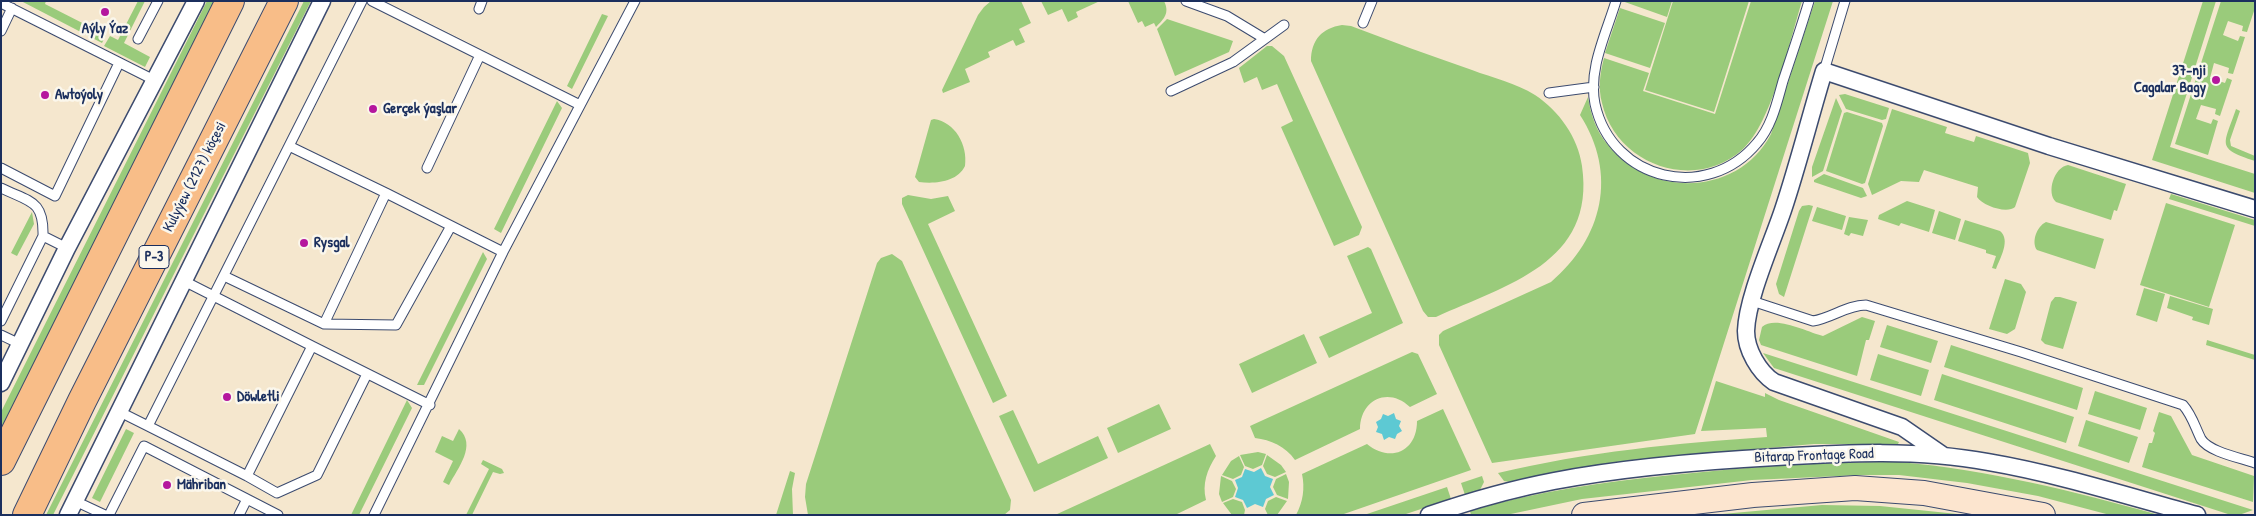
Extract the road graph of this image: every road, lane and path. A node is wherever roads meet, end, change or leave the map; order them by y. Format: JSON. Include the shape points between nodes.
{"nodes":[{"id":1,"x":158,"y":1,"type":"edge"},
{"id":2,"x":196,"y":1,"type":"edge"},
{"id":3,"x":230,"y":1,"type":"edge"},
{"id":4,"x":284,"y":1,"type":"edge"},
{"id":5,"x":322,"y":1,"type":"edge"},
{"id":6,"x":362,"y":1,"type":"edge"},
{"id":7,"x":372,"y":1,"type":"edge"},
{"id":8,"x":635,"y":1,"type":"edge"},
{"id":9,"x":1186,"y":1,"type":"edge"},
{"id":10,"x":1372,"y":1,"type":"edge"},
{"id":11,"x":1616,"y":1,"type":"edge"},
{"id":12,"x":1809,"y":1,"type":"edge"},
{"id":13,"x":1845,"y":1,"type":"edge"},
{"id":14,"x":1,"y":3,"type":"edge"},
{"id":15,"x":12,"y":8,"type":"junction"},
{"id":16,"x":1364,"y":23,"type":"dead end"},
{"id":17,"x":1284,"y":25,"type":"dead end"},
{"id":18,"x":1,"y":31,"type":"edge"},
{"id":19,"x":1265,"y":39,"type":"junction"},
{"id":20,"x":138,"y":40,"type":"dead end"},
{"id":21,"x":480,"y":55,"type":"junction"},
{"id":22,"x":119,"y":62,"type":"junction"},
{"id":23,"x":1824,"y":71,"type":"junction"},
{"id":24,"x":156,"y":81,"type":"junction"},
{"id":25,"x":1594,"y":87,"type":"junction"},
{"id":26,"x":1171,"y":91,"type":"dead end"},
{"id":27,"x":1549,"y":93,"type":"dead end"},
{"id":28,"x":580,"y":105,"type":"junction"},
{"id":29,"x":289,"y":146,"type":"junction"},
{"id":30,"x":1,"y":168,"type":"edge"},
{"id":31,"x":427,"y":168,"type":"dead end"},
{"id":32,"x":1,"y":188,"type":"edge"},
{"id":33,"x":386,"y":193,"type":"junction"},
{"id":34,"x":2255,"y":209,"type":"edge"},
{"id":35,"x":450,"y":226,"type":"junction"},
{"id":36,"x":44,"y":236,"type":"junction"},
{"id":37,"x":67,"y":248,"type":"junction"},
{"id":38,"x":503,"y":252,"type":"junction"},
{"id":39,"x":224,"y":276,"type":"junction"},
{"id":40,"x":184,"y":281,"type":"junction"},
{"id":41,"x":214,"y":296,"type":"junction"},
{"id":42,"x":1752,"y":301,"type":"junction"},
{"id":43,"x":1,"y":321,"type":"edge"},
{"id":44,"x":324,"y":324,"type":"junction"},
{"id":45,"x":1,"y":335,"type":"edge"},
{"id":46,"x":22,"y":345,"type":"junction"},
{"id":47,"x":312,"y":346,"type":"junction"},
{"id":48,"x":367,"y":374,"type":"junction"},
{"id":49,"x":2,"y":379,"type":"edge"},
{"id":50,"x":430,"y":405,"type":"junction"},
{"id":51,"x":120,"y":412,"type":"junction"},
{"id":52,"x":148,"y":426,"type":"junction"},
{"id":53,"x":1944,"y":456,"type":"junction"},
{"id":54,"x":1,"y":461,"type":"edge"},
{"id":55,"x":2255,"y":463,"type":"edge"},
{"id":56,"x":247,"y":476,"type":"junction"},
{"id":57,"x":247,"y":499,"type":"junction"},
{"id":58,"x":72,"y":508,"type":"edge"},
{"id":59,"x":239,"y":514,"type":"edge"},
{"id":60,"x":27,"y":515,"type":"edge"},
{"id":61,"x":107,"y":515,"type":"edge"},
{"id":62,"x":278,"y":515,"type":"edge"},
{"id":63,"x":374,"y":515,"type":"edge"},
{"id":64,"x":1429,"y":515,"type":"edge"},
{"id":65,"x":1584,"y":515,"type":"edge"},
{"id":66,"x":2043,"y":515,"type":"edge"},
{"id":67,"x":2196,"y":515,"type":"edge"}],
"edges":[{"from":1,"to":20,"type":"lane"},
{"from":2,"to":24,"type":"street"},
{"from":3,"to":54,"type":"highway"},
{"from":4,"to":60,"type":"highway","name":"Kulyýew (2127) köçesi","number":"P-3"},
{"from":5,"to":40,"type":"street"},
{"from":6,"to":29,"type":"lane"},
{"from":7,"to":21,"type":"lane"},
{"from":8,"to":28,"type":"lane"},
{"from":9,"to":19,"type":"lane","via":[[1226,16]]},
{"from":10,"to":16,"type":"lane"},
{"from":11,"to":25,"type":"lane","via":[[1598,57]]},
{"from":12,"to":25,"type":"lane","via":[[1767,128],[1749,152],[1724,170],[1680,178],[1664,176],[1637,164],[1624,155],[1606,131],[1599,117]]},
{"from":13,"to":23,"type":"lane"},
{"from":14,"to":15,"type":"lane"},
{"from":15,"to":18,"type":"lane"},
{"from":15,"to":22,"type":"lane"},
{"from":17,"to":19,"type":"lane"},
{"from":19,"to":26,"type":"lane","via":[[1232,62]]},
{"from":21,"to":28,"type":"lane"},
{"from":21,"to":31,"type":"lane"},
{"from":22,"to":24,"type":"lane"},
{"from":22,"to":30,"type":"lane","via":[[55,196]]},
{"from":23,"to":34,"type":"street","via":[[2049,146]]},
{"from":23,"to":42,"type":"street","via":[[1790,189]]},
{"from":24,"to":37,"type":"street"},
{"from":25,"to":27,"type":"lane"},
{"from":28,"to":38,"type":"lane"},
{"from":29,"to":33,"type":"lane"},
{"from":29,"to":39,"type":"lane"},
{"from":32,"to":36,"type":"lane","via":[[40,210],[44,219]]},
{"from":33,"to":35,"type":"lane"},
{"from":33,"to":44,"type":"lane"},
{"from":35,"to":38,"type":"lane"},
{"from":35,"to":44,"type":"lane","via":[[396,325]]},
{"from":36,"to":37,"type":"lane"},
{"from":36,"to":43,"type":"lane"},
{"from":37,"to":46,"type":"street"},
{"from":38,"to":50,"type":"lane"},
{"from":39,"to":41,"type":"lane"},
{"from":39,"to":44,"type":"lane"},
{"from":40,"to":41,"type":"lane"},
{"from":40,"to":51,"type":"street"},
{"from":41,"to":47,"type":"lane"},
{"from":41,"to":52,"type":"lane"},
{"from":42,"to":53,"type":"street","via":[[1746,333],[1758,368],[1765,376],[1902,427]]},
{"from":42,"to":55,"type":"lane","via":[[1814,321],[1855,305],[1866,305],[2030,355],[2183,405],[2209,448]]},
{"from":45,"to":46,"type":"lane"},
{"from":46,"to":49,"type":"street"},
{"from":47,"to":48,"type":"lane"},
{"from":47,"to":56,"type":"lane"},
{"from":48,"to":50,"type":"lane"},
{"from":48,"to":56,"type":"lane","via":[[317,475],[276,493]]},
{"from":50,"to":63,"type":"lane"},
{"from":51,"to":52,"type":"lane"},
{"from":51,"to":58,"type":"street"},
{"from":52,"to":56,"type":"lane"},
{"from":53,"to":64,"type":"street","name":"Bitarap Frontage Road","via":[[1850,453],[1714,461],[1630,470],[1527,486]]},
{"from":53,"to":67,"type":"street","name":"Bitarap Frontage Road","via":[[2049,475]]},
{"from":57,"to":59,"type":"lane"},
{"from":57,"to":61,"type":"lane","via":[[144,446]]},
{"from":57,"to":62,"type":"lane"},
{"from":58,"to":61,"type":"lane"},
{"from":65,"to":66,"type":"main road","via":[[1753,495],[1855,488],[1924,493]]}]}
